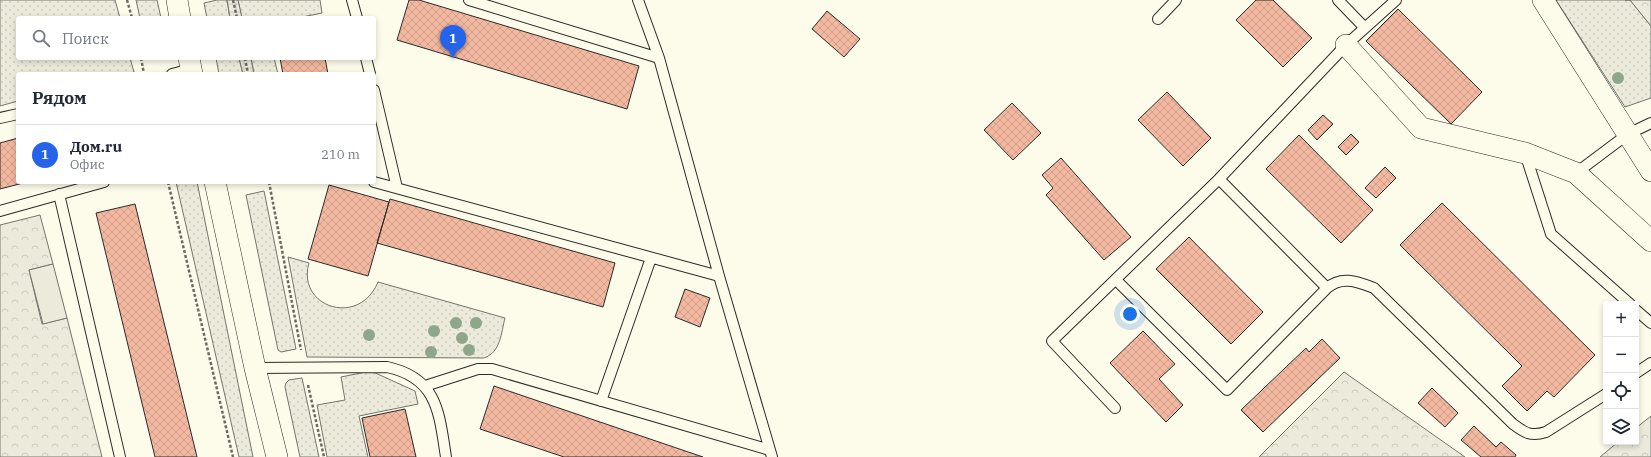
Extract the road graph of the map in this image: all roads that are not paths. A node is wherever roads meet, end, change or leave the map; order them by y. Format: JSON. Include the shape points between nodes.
{"nodes":[{"id":1,"x":177,"y":0,"type":"edge"},
{"id":2,"x":352,"y":0,"type":"edge"},
{"id":3,"x":469,"y":0,"type":"edge"},
{"id":4,"x":638,"y":0,"type":"edge"},
{"id":5,"x":1176,"y":0,"type":"edge"},
{"id":6,"x":1338,"y":0,"type":"edge"},
{"id":7,"x":1396,"y":0,"type":"edge"},
{"id":8,"x":1543,"y":0,"type":"edge"},
{"id":9,"x":180,"y":16,"type":"edge"},
{"id":10,"x":356,"y":16,"type":"edge"},
{"id":11,"x":1158,"y":19,"type":"dead end"},
{"id":12,"x":1365,"y":28,"type":"junction"},
{"id":13,"x":1346,"y":45,"type":"junction"},
{"id":14,"x":659,"y":58,"type":"junction"},
{"id":15,"x":366,"y":60,"type":"edge"},
{"id":16,"x":370,"y":72,"type":"edge"},
{"id":17,"x":376,"y":98,"type":"edge"},
{"id":18,"x":16,"y":114,"type":"edge"},
{"id":19,"x":0,"y":118,"type":"edge"},
{"id":20,"x":1651,"y":123,"type":"edge"},
{"id":21,"x":1628,"y":134,"type":"junction"},
{"id":22,"x":1525,"y":153,"type":"junction"},
{"id":23,"x":1651,"y":171,"type":"edge"},
{"id":24,"x":1576,"y":173,"type":"junction"},
{"id":25,"x":1219,"y":179,"type":"junction"},
{"id":26,"x":376,"y":182,"type":"edge"},
{"id":27,"x":96,"y":184,"type":"edge"},
{"id":28,"x":215,"y":184,"type":"edge"},
{"id":29,"x":398,"y":188,"type":"junction"},
{"id":30,"x":58,"y":194,"type":"junction"},
{"id":31,"x":0,"y":211,"type":"edge"},
{"id":32,"x":1651,"y":241,"type":"edge"},
{"id":33,"x":651,"y":258,"type":"junction"},
{"id":34,"x":719,"y":276,"type":"junction"},
{"id":35,"x":1116,"y":280,"type":"junction"},
{"id":36,"x":1327,"y":288,"type":"junction"},
{"id":37,"x":1627,"y":301,"type":"edge"},
{"id":38,"x":1639,"y":313,"type":"edge"},
{"id":39,"x":1651,"y":323,"type":"edge"},
{"id":40,"x":1651,"y":363,"type":"edge"},
{"id":41,"x":255,"y":368,"type":"junction"},
{"id":42,"x":1639,"y":371,"type":"edge"},
{"id":43,"x":425,"y":386,"type":"junction"},
{"id":44,"x":1603,"y":396,"type":"edge"},
{"id":45,"x":600,"y":401,"type":"junction"},
{"id":46,"x":1115,"y":408,"type":"dead end"},
{"id":47,"x":771,"y":454,"type":"edge"},
{"id":48,"x":120,"y":457,"type":"edge"},
{"id":49,"x":278,"y":457,"type":"edge"},
{"id":50,"x":446,"y":457,"type":"edge"}],
"edges":[{"from":1,"to":9,"type":"street"},
{"from":2,"to":10,"type":"lane"},
{"from":3,"to":14,"type":"lane"},
{"from":4,"to":14,"type":"lane"},
{"from":5,"to":11,"type":"lane"},
{"from":6,"to":12,"type":"lane"},
{"from":7,"to":12,"type":"lane"},
{"from":8,"to":21,"type":"street"},
{"from":12,"to":13,"type":"lane"},
{"from":13,"to":22,"type":"street","via":[[1421,128]]},
{"from":13,"to":25,"type":"lane"},
{"from":14,"to":34,"type":"lane"},
{"from":15,"to":16,"type":"lane"},
{"from":17,"to":29,"type":"lane"},
{"from":18,"to":19,"type":"lane"},
{"from":20,"to":21,"type":"lane"},
{"from":21,"to":23,"type":"street"},
{"from":21,"to":24,"type":"lane"},
{"from":22,"to":24,"type":"street"},
{"from":22,"to":37,"type":"lane","via":[[1551,234]]},
{"from":24,"to":32,"type":"street"},
{"from":25,"to":35,"type":"lane"},
{"from":25,"to":36,"type":"lane"},
{"from":26,"to":29,"type":"lane"},
{"from":27,"to":30,"type":"lane"},
{"from":28,"to":41,"type":"street"},
{"from":29,"to":33,"type":"lane"},
{"from":30,"to":31,"type":"lane"},
{"from":30,"to":48,"type":"lane"},
{"from":33,"to":34,"type":"lane"},
{"from":33,"to":45,"type":"lane"},
{"from":34,"to":47,"type":"lane"},
{"from":35,"to":36,"type":"lane","via":[[1227,390]]},
{"from":35,"to":46,"type":"lane","via":[[1052,341]]},
{"from":36,"to":44,"type":"lane","via":[[1334,282],[1344,280],[1356,281],[1374,288],[1526,434],[1546,432]]},
{"from":38,"to":39,"type":"lane"},
{"from":40,"to":42,"type":"lane"},
{"from":41,"to":43,"type":"lane","via":[[387,367],[401,370]]},
{"from":41,"to":49,"type":"street"},
{"from":43,"to":45,"type":"lane","via":[[478,369],[492,369]]},
{"from":43,"to":50,"type":"lane","via":[[439,412]]},
{"from":45,"to":47,"type":"lane"}]}
